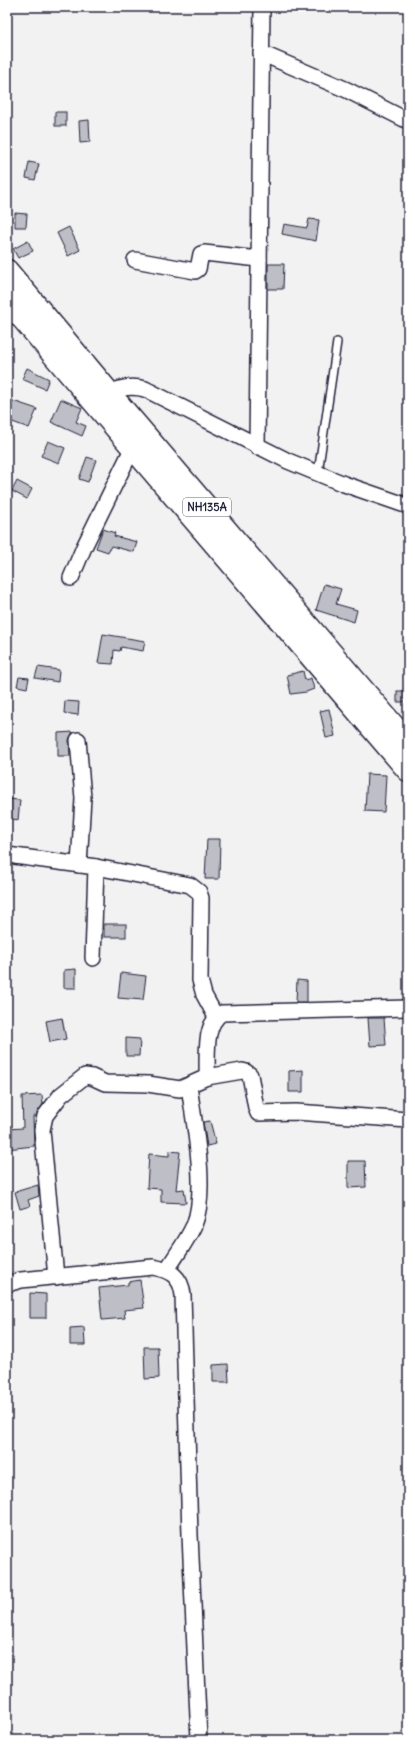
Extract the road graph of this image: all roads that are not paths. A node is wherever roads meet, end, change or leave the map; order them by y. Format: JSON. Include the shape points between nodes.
{"nodes":[{"id":1,"x":262,"y":7,"type":"edge"},
{"id":2,"x":262,"y":53,"type":"junction"},
{"id":3,"x":408,"y":121,"type":"edge"},
{"id":4,"x":135,"y":260,"type":"dead end"},
{"id":5,"x":259,"y":260,"type":"junction"},
{"id":6,"x":7,"y":271,"type":"edge"},
{"id":7,"x":7,"y":300,"type":"edge"},
{"id":8,"x":337,"y":342,"type":"dead end"},
{"id":9,"x":109,"y":393,"type":"junction"},
{"id":10,"x":257,"y":446,"type":"junction"},
{"id":11,"x":132,"y":447,"type":"junction"},
{"id":12,"x":318,"y":473,"type":"junction"},
{"id":13,"x":408,"y":506,"type":"edge"},
{"id":14,"x":71,"y":578,"type":"dead end"},
{"id":15,"x":78,"y":740,"type":"dead end"},
{"id":16,"x":408,"y":743,"type":"edge"},
{"id":17,"x":408,"y":770,"type":"edge"},
{"id":18,"x":7,"y":855,"type":"edge"},
{"id":19,"x":80,"y":865,"type":"junction"},
{"id":20,"x":96,"y":867,"type":"junction"},
{"id":21,"x":93,"y":958,"type":"dead end"},
{"id":22,"x":408,"y":1008,"type":"edge"},
{"id":23,"x":216,"y":1017,"type":"junction"},
{"id":24,"x":207,"y":1076,"type":"junction"},
{"id":25,"x":189,"y":1086,"type":"junction"},
{"id":26,"x":408,"y":1120,"type":"edge"},
{"id":27,"x":167,"y":1270,"type":"junction"},
{"id":28,"x":56,"y":1277,"type":"junction"},
{"id":29,"x":7,"y":1284,"type":"edge"},
{"id":30,"x":199,"y":1740,"type":"edge"}],
"edges":[{"from":1,"to":2,"type":"street"},
{"from":2,"to":3,"type":"street","via":[[347,90]]},
{"from":2,"to":5,"type":"street"},
{"from":4,"to":5,"type":"street","via":[[195,271],[204,252]]},
{"from":5,"to":10,"type":"street"},
{"from":6,"to":9,"type":"highway","number":"NH135A"},
{"from":7,"to":11,"type":"highway","number":"NH135A"},
{"from":8,"to":12,"type":"lane"},
{"from":9,"to":10,"type":"street","via":[[130,387],[145,389]]},
{"from":9,"to":16,"type":"highway","number":"NH135A"},
{"from":10,"to":12,"type":"street"},
{"from":11,"to":14,"type":"street"},
{"from":11,"to":17,"type":"highway","number":"NH135A"},
{"from":12,"to":13,"type":"street"},
{"from":15,"to":19,"type":"street","via":[[83,798]]},
{"from":18,"to":19,"type":"street"},
{"from":19,"to":20,"type":"street"},
{"from":20,"to":21,"type":"street"},
{"from":20,"to":23,"type":"street","via":[[190,885],[199,892],[200,980],[204,995]]},
{"from":22,"to":23,"type":"street","via":[[229,1012]]},
{"from":23,"to":24,"type":"street","via":[[210,1025]]},
{"from":24,"to":25,"type":"street"},
{"from":24,"to":26,"type":"street","via":[[246,1072],[250,1076],[256,1108],[261,1113],[292,1112]]},
{"from":25,"to":27,"type":"street","via":[[198,1154],[199,1205],[188,1237]]},
{"from":25,"to":28,"type":"street","via":[[170,1089],[148,1084],[104,1083],[92,1076],[85,1076],[61,1095],[45,1116],[42,1142]]},
{"from":27,"to":28,"type":"street","via":[[153,1267]]},
{"from":27,"to":30,"type":"street","via":[[180,1280],[183,1295]]},
{"from":28,"to":29,"type":"street"}]}
